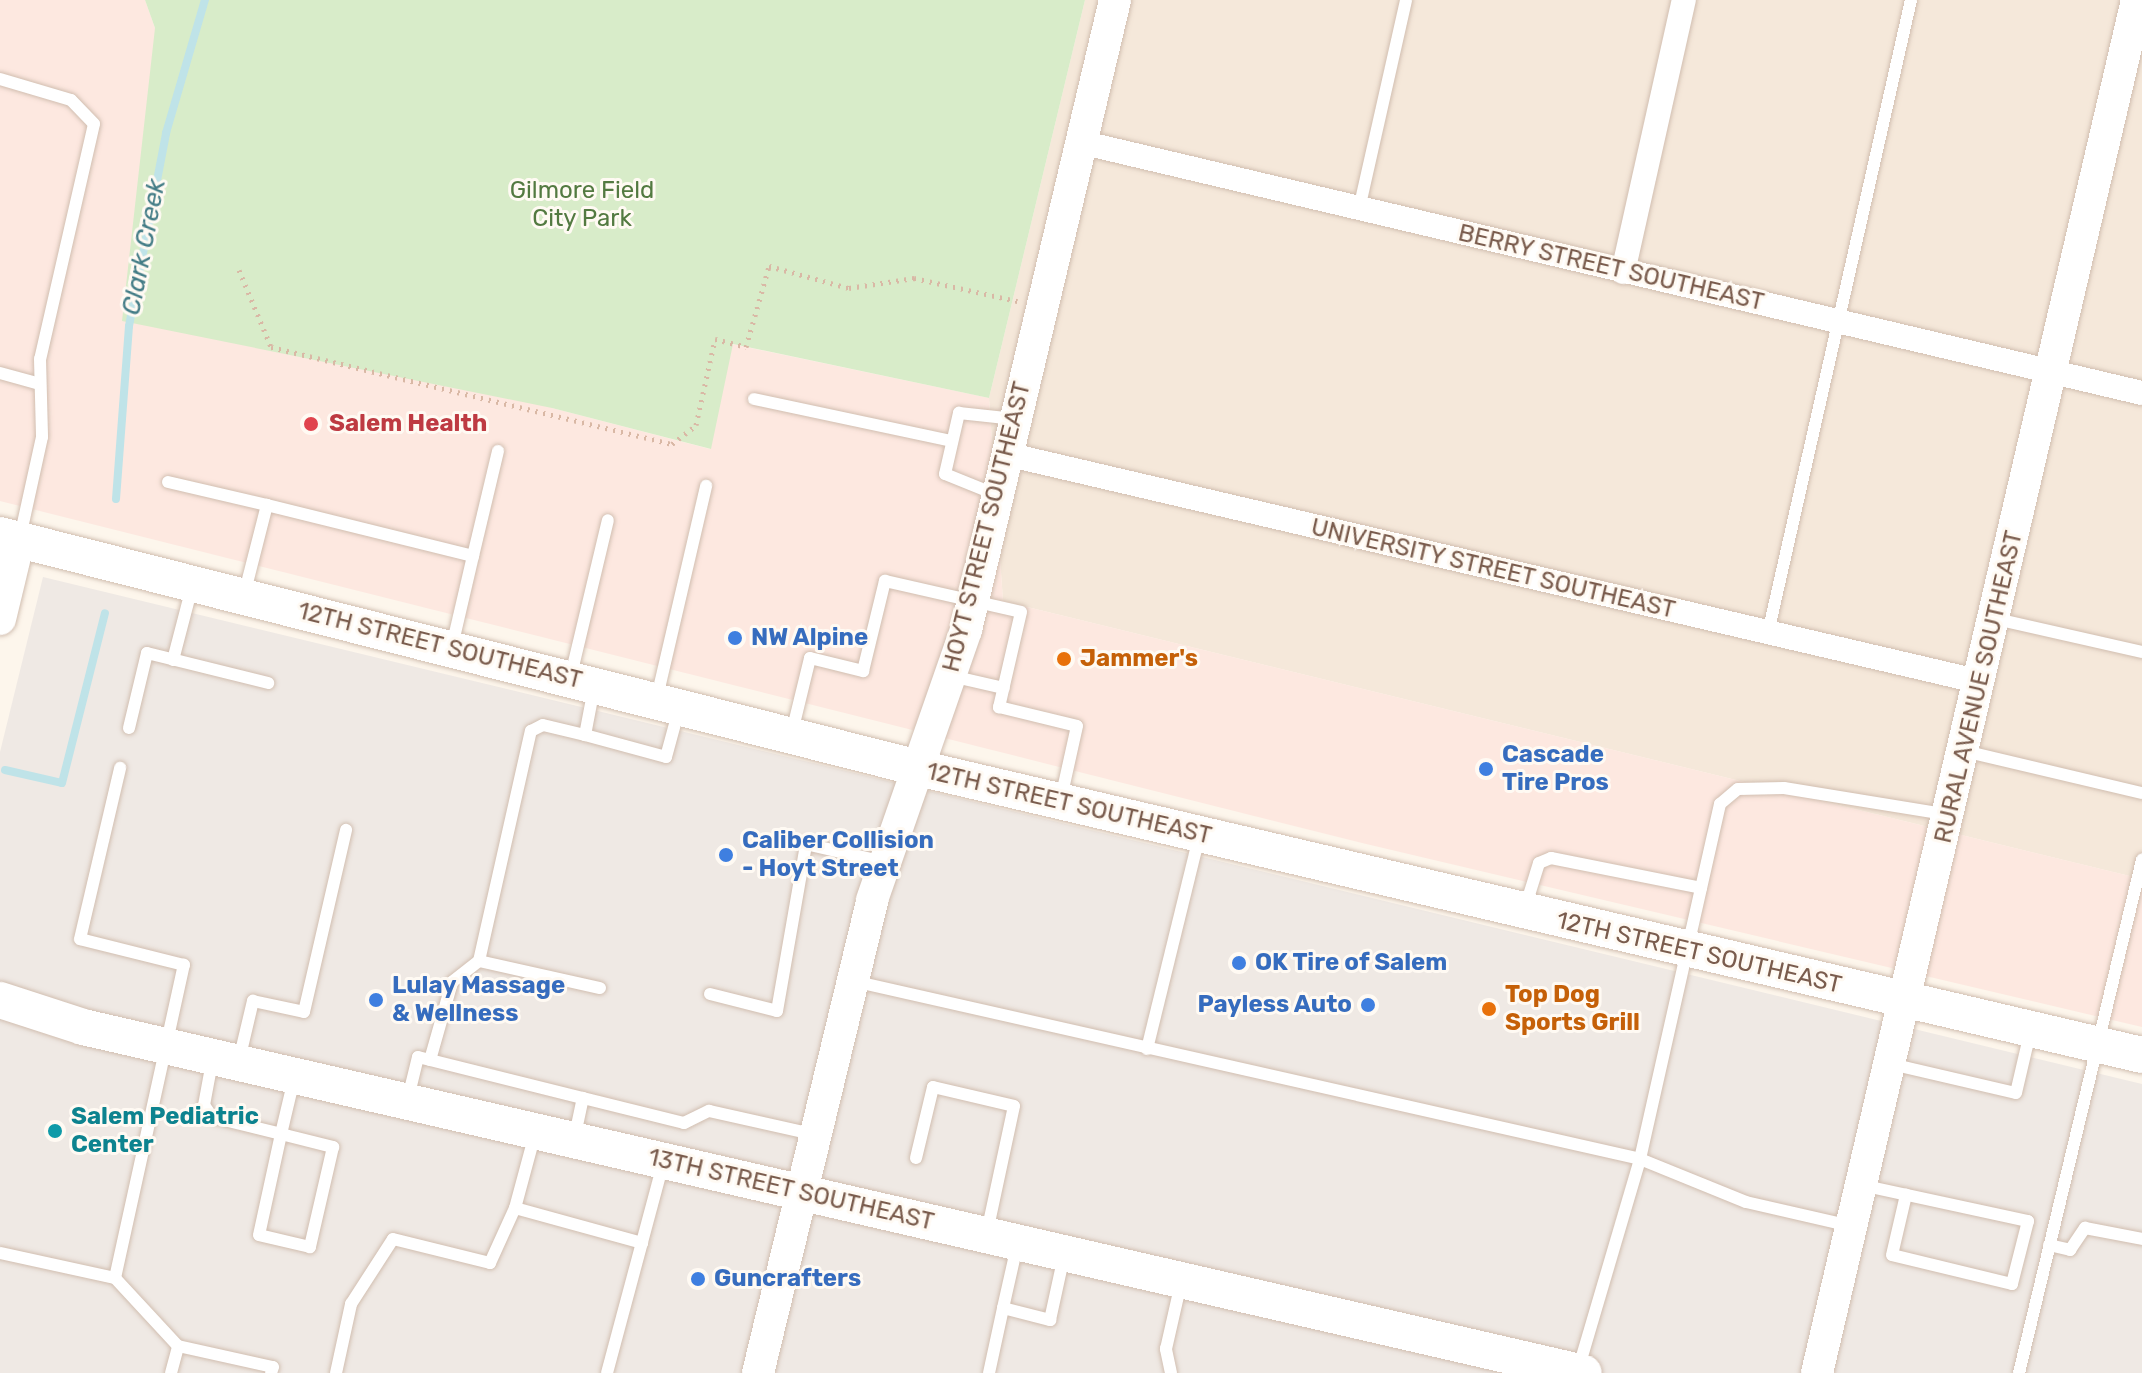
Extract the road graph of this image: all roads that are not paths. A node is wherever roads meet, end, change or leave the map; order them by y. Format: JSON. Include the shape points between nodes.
{"nodes":[{"id":1,"x":1115,"y":0,"type":"edge"},
{"id":2,"x":1406,"y":0,"type":"edge"},
{"id":3,"x":1684,"y":0,"type":"edge"},
{"id":4,"x":1911,"y":0,"type":"edge"},
{"id":5,"x":2137,"y":0,"type":"edge"},
{"id":6,"x":2135,"y":39,"type":"edge"},
{"id":7,"x":0,"y":79,"type":"edge"},
{"id":8,"x":1080,"y":142,"type":"junction"},
{"id":9,"x":1359,"y":209,"type":"junction"},
{"id":10,"x":1623,"y":272,"type":"junction"},
{"id":11,"x":1838,"y":321,"type":"junction"},
{"id":12,"x":2054,"y":371,"type":"junction"},
{"id":13,"x":0,"y":373,"type":"edge"},
{"id":14,"x":40,"y":384,"type":"junction"},
{"id":15,"x":2142,"y":393,"type":"edge"},
{"id":16,"x":754,"y":399,"type":"dead end"},
{"id":17,"x":1015,"y":419,"type":"junction"},
{"id":18,"x":952,"y":441,"type":"junction"},
{"id":19,"x":498,"y":451,"type":"dead end"},
{"id":20,"x":1006,"y":454,"type":"junction"},
{"id":21,"x":168,"y":482,"type":"dead end"},
{"id":22,"x":706,"y":486,"type":"dead end"},
{"id":23,"x":997,"y":495,"type":"junction"},
{"id":24,"x":267,"y":505,"type":"junction"},
{"id":25,"x":608,"y":520,"type":"dead end"},
{"id":26,"x":10,"y":538,"type":"edge"},
{"id":27,"x":473,"y":556,"type":"junction"},
{"id":28,"x":193,"y":584,"type":"junction"},
{"id":29,"x":244,"y":597,"type":"junction"},
{"id":30,"x":973,"y":601,"type":"junction"},
{"id":31,"x":0,"y":619,"type":"edge"},
{"id":32,"x":1996,"y":619,"type":"junction"},
{"id":33,"x":1768,"y":633,"type":"junction"},
{"id":34,"x":452,"y":649,"type":"junction"},
{"id":35,"x":2142,"y":652,"type":"edge"},
{"id":36,"x":173,"y":660,"type":"junction"},
{"id":37,"x":951,"y":676,"type":"junction"},
{"id":38,"x":582,"y":682,"type":"junction"},
{"id":39,"x":1981,"y":682,"type":"junction"},
{"id":40,"x":268,"y":683,"type":"dead end"},
{"id":41,"x":1004,"y":688,"type":"junction"},
{"id":42,"x":668,"y":704,"type":"junction"},
{"id":43,"x":129,"y":728,"type":"dead end"},
{"id":44,"x":585,"y":735,"type":"junction"},
{"id":45,"x":791,"y":735,"type":"junction"},
{"id":46,"x":1964,"y":751,"type":"junction"},
{"id":47,"x":914,"y":767,"type":"junction"},
{"id":48,"x":120,"y":768,"type":"dead end"},
{"id":49,"x":2142,"y":793,"type":"edge"},
{"id":50,"x":1060,"y":802,"type":"junction"},
{"id":51,"x":1949,"y":815,"type":"junction"},
{"id":52,"x":346,"y":830,"type":"dead end"},
{"id":53,"x":1200,"y":835,"type":"junction"},
{"id":54,"x":2142,"y":860,"type":"edge"},
{"id":55,"x":884,"y":862,"type":"junction"},
{"id":56,"x":1701,"y":888,"type":"junction"},
{"id":57,"x":1524,"y":911,"type":"junction"},
{"id":58,"x":1689,"y":950,"type":"junction"},
{"id":59,"x":479,"y":961,"type":"junction"},
{"id":60,"x":850,"y":981,"type":"junction"},
{"id":61,"x":600,"y":988,"type":"dead end"},
{"id":62,"x":710,"y":994,"type":"dead end"},
{"id":63,"x":0,"y":1000,"type":"edge"},
{"id":64,"x":1905,"y":1001,"type":"junction"},
{"id":65,"x":2031,"y":1030,"type":"junction"},
{"id":66,"x":2097,"y":1045,"type":"junction"},
{"id":67,"x":166,"y":1046,"type":"junction"},
{"id":68,"x":1147,"y":1049,"type":"junction"},
{"id":69,"x":2142,"y":1055,"type":"edge"},
{"id":70,"x":226,"y":1060,"type":"junction"},
{"id":71,"x":430,"y":1060,"type":"junction"},
{"id":72,"x":1890,"y":1063,"type":"junction"},
{"id":73,"x":294,"y":1076,"type":"junction"},
{"id":74,"x":583,"y":1098,"type":"junction"},
{"id":75,"x":407,"y":1102,"type":"junction"},
{"id":76,"x":536,"y":1131,"type":"junction"},
{"id":77,"x":281,"y":1134,"type":"junction"},
{"id":78,"x":812,"y":1134,"type":"junction"},
{"id":79,"x":574,"y":1140,"type":"junction"},
{"id":80,"x":916,"y":1158,"type":"dead end"},
{"id":81,"x":1640,"y":1159,"type":"junction"},
{"id":82,"x":664,"y":1161,"type":"junction"},
{"id":83,"x":1861,"y":1185,"type":"junction"},
{"id":84,"x":799,"y":1192,"type":"junction"},
{"id":85,"x":1906,"y":1195,"type":"junction"},
{"id":86,"x":515,"y":1208,"type":"junction"},
{"id":87,"x":1851,"y":1226,"type":"junction"},
{"id":88,"x":1002,"y":1239,"type":"junction"},
{"id":89,"x":2142,"y":1239,"type":"edge"},
{"id":90,"x":642,"y":1243,"type":"junction"},
{"id":91,"x":2049,"y":1245,"type":"junction"},
{"id":92,"x":0,"y":1253,"type":"edge"},
{"id":93,"x":1065,"y":1253,"type":"junction"},
{"id":94,"x":115,"y":1278,"type":"junction"},
{"id":95,"x":1182,"y":1280,"type":"junction"},
{"id":96,"x":1003,"y":1308,"type":"junction"},
{"id":97,"x":178,"y":1346,"type":"junction"},
{"id":98,"x":171,"y":1373,"type":"edge"},
{"id":99,"x":271,"y":1373,"type":"edge"},
{"id":100,"x":336,"y":1373,"type":"edge"},
{"id":101,"x":607,"y":1373,"type":"edge"},
{"id":102,"x":758,"y":1373,"type":"edge"},
{"id":103,"x":989,"y":1373,"type":"edge"},
{"id":104,"x":1171,"y":1373,"type":"edge"},
{"id":105,"x":1580,"y":1373,"type":"edge"},
{"id":106,"x":1817,"y":1373,"type":"edge"},
{"id":107,"x":2019,"y":1373,"type":"edge"}],
"edges":[{"from":1,"to":8,"type":"street","name":"HOYT STREET SOUTHEAST"},
{"from":2,"to":9,"type":"lane"},
{"from":3,"to":10,"type":"street"},
{"from":4,"to":11,"type":"lane"},
{"from":5,"to":6,"type":"street","name":"RURAL AVENUE SOUTHEAST"},
{"from":6,"to":12,"type":"street","name":"RURAL AVENUE SOUTHEAST"},
{"from":7,"to":14,"type":"lane","via":[[71,100],[94,124]]},
{"from":8,"to":9,"type":"street","name":"BERRY STREET SOUTHEAST"},
{"from":8,"to":17,"type":"street","name":"HOYT STREET SOUTHEAST"},
{"from":9,"to":10,"type":"street","name":"BERRY STREET SOUTHEAST"},
{"from":10,"to":11,"type":"street","name":"BERRY STREET SOUTHEAST"},
{"from":11,"to":12,"type":"street","name":"BERRY STREET SOUTHEAST"},
{"from":11,"to":33,"type":"lane"},
{"from":12,"to":15,"type":"street","name":"BERRY STREET SOUTHEAST"},
{"from":12,"to":32,"type":"street","name":"RURAL AVENUE SOUTHEAST"},
{"from":13,"to":14,"type":"lane"},
{"from":14,"to":26,"type":"lane","via":[[42,437]]},
{"from":16,"to":18,"type":"lane"},
{"from":17,"to":18,"type":"lane","via":[[959,413]]},
{"from":17,"to":20,"type":"street","name":"HOYT STREET SOUTHEAST"},
{"from":18,"to":23,"type":"lane","via":[[945,474]]},
{"from":19,"to":27,"type":"lane"},
{"from":20,"to":23,"type":"street","name":"HOYT STREET SOUTHEAST"},
{"from":20,"to":33,"type":"street","name":"UNIVERSITY STREET SOUTHEAST"},
{"from":21,"to":24,"type":"lane"},
{"from":22,"to":42,"type":"lane"},
{"from":23,"to":30,"type":"street","name":"HOYT STREET SOUTHEAST"},
{"from":24,"to":27,"type":"lane"},
{"from":24,"to":29,"type":"lane"},
{"from":25,"to":38,"type":"lane"},
{"from":26,"to":28,"type":"main road","name":"12TH STREET SOUTHEAST"},
{"from":26,"to":31,"type":"street"},
{"from":27,"to":34,"type":"lane"},
{"from":28,"to":29,"type":"main road","name":"12TH STREET SOUTHEAST"},
{"from":28,"to":36,"type":"lane"},
{"from":29,"to":34,"type":"main road","name":"12TH STREET SOUTHEAST"},
{"from":30,"to":37,"type":"street","name":"HOYT STREET SOUTHEAST"},
{"from":30,"to":41,"type":"lane","via":[[1021,612]]},
{"from":30,"to":45,"type":"lane","via":[[885,581],[863,671],[810,658]]},
{"from":32,"to":35,"type":"lane"},
{"from":32,"to":39,"type":"street","name":"RURAL AVENUE SOUTHEAST"},
{"from":33,"to":39,"type":"street","name":"UNIVERSITY STREET SOUTHEAST"},
{"from":34,"to":38,"type":"main road","name":"12TH STREET SOUTHEAST"},
{"from":36,"to":40,"type":"lane"},
{"from":36,"to":43,"type":"lane","via":[[147,653]]},
{"from":37,"to":41,"type":"lane"},
{"from":37,"to":47,"type":"street","name":"HOYT STREET SOUTHEAST"},
{"from":38,"to":42,"type":"main road","name":"12TH STREET SOUTHEAST"},
{"from":38,"to":44,"type":"lane"},
{"from":39,"to":46,"type":"street","name":"RURAL AVENUE SOUTHEAST"},
{"from":41,"to":50,"type":"lane","via":[[999,707],[1077,726]]},
{"from":42,"to":44,"type":"lane","via":[[666,757]]},
{"from":42,"to":45,"type":"main road","name":"12TH STREET SOUTHEAST"},
{"from":44,"to":59,"type":"lane","via":[[543,725],[531,731]]},
{"from":45,"to":47,"type":"main road","name":"12TH STREET SOUTHEAST"},
{"from":46,"to":49,"type":"lane"},
{"from":46,"to":51,"type":"street","name":"RURAL AVENUE SOUTHEAST"},
{"from":47,"to":50,"type":"main road","name":"12TH STREET SOUTHEAST"},
{"from":47,"to":55,"type":"street","name":"HOYT STREET SOUTHEAST"},
{"from":48,"to":67,"type":"lane","via":[[80,939],[184,965]]},
{"from":50,"to":53,"type":"main road","name":"12TH STREET SOUTHEAST"},
{"from":51,"to":56,"type":"lane","via":[[1847,794],[1738,789],[1720,804]]},
{"from":51,"to":64,"type":"street","name":"RURAL AVENUE SOUTHEAST"},
{"from":52,"to":70,"type":"lane","via":[[304,1012],[253,1001]]},
{"from":53,"to":57,"type":"main road","name":"12TH STREET SOUTHEAST"},
{"from":53,"to":68,"type":"lane"},
{"from":54,"to":66,"type":"lane"},
{"from":55,"to":60,"type":"street","name":"HOYT STREET SOUTHEAST"},
{"from":55,"to":62,"type":"lane","via":[[806,844],[777,1011]]},
{"from":56,"to":57,"type":"lane","via":[[1551,858],[1539,863]]},
{"from":56,"to":58,"type":"lane"},
{"from":57,"to":58,"type":"main road","name":"12TH STREET SOUTHEAST"},
{"from":58,"to":64,"type":"main road","name":"12TH STREET SOUTHEAST"},
{"from":58,"to":81,"type":"lane"},
{"from":59,"to":61,"type":"lane"},
{"from":59,"to":71,"type":"lane","via":[[452,982]]},
{"from":60,"to":68,"type":"lane"},
{"from":60,"to":78,"type":"street","name":"HOYT STREET SOUTHEAST"},
{"from":63,"to":67,"type":"main road","name":"13TH STREET SOUTHEAST"},
{"from":64,"to":65,"type":"main road","name":"12TH STREET SOUTHEAST"},
{"from":64,"to":72,"type":"street","name":"RURAL AVENUE SOUTHEAST"},
{"from":65,"to":66,"type":"main road","name":"12TH STREET SOUTHEAST"},
{"from":65,"to":72,"type":"lane","via":[[2016,1093]]},
{"from":66,"to":69,"type":"main road","name":"12TH STREET SOUTHEAST"},
{"from":66,"to":91,"type":"lane"},
{"from":67,"to":70,"type":"main road","name":"13TH STREET SOUTHEAST"},
{"from":67,"to":94,"type":"lane"},
{"from":68,"to":81,"type":"lane"},
{"from":70,"to":73,"type":"main road","name":"13TH STREET SOUTHEAST"},
{"from":70,"to":77,"type":"lane","via":[[204,1105],[212,1117]]},
{"from":71,"to":74,"type":"lane"},
{"from":71,"to":75,"type":"lane","via":[[418,1057]]},
{"from":72,"to":83,"type":"street","name":"RURAL AVENUE SOUTHEAST"},
{"from":73,"to":75,"type":"main road","name":"13TH STREET SOUTHEAST"},
{"from":73,"to":77,"type":"lane"},
{"from":74,"to":78,"type":"lane","via":[[684,1123],[709,1111]]},
{"from":74,"to":79,"type":"lane"},
{"from":75,"to":76,"type":"main road","name":"13TH STREET SOUTHEAST"},
{"from":76,"to":79,"type":"main road","name":"13TH STREET SOUTHEAST"},
{"from":76,"to":86,"type":"lane"},
{"from":77,"to":77,"type":"lane","via":[[259,1235],[310,1247],[333,1147]]},
{"from":78,"to":84,"type":"street","name":"HOYT STREET SOUTHEAST"},
{"from":79,"to":82,"type":"main road","name":"13TH STREET SOUTHEAST"},
{"from":80,"to":88,"type":"lane","via":[[933,1087],[1014,1106]]},
{"from":81,"to":87,"type":"lane","via":[[1746,1202]]},
{"from":81,"to":105,"type":"lane"},
{"from":82,"to":84,"type":"main road","name":"13TH STREET SOUTHEAST"},
{"from":82,"to":90,"type":"lane"},
{"from":83,"to":85,"type":"lane"},
{"from":83,"to":87,"type":"street","name":"RURAL AVENUE SOUTHEAST"},
{"from":84,"to":88,"type":"main road","name":"13TH STREET SOUTHEAST"},
{"from":84,"to":102,"type":"street","name":"HOYT STREET SOUTHEAST"},
{"from":85,"to":85,"type":"lane","via":[[2028,1221],[2012,1284],[1892,1255]]},
{"from":86,"to":90,"type":"lane"},
{"from":86,"to":100,"type":"lane","via":[[490,1263],[393,1239],[351,1304]]},
{"from":87,"to":106,"type":"street","name":"RURAL AVENUE SOUTHEAST"},
{"from":88,"to":93,"type":"main road","name":"13TH STREET SOUTHEAST"},
{"from":88,"to":96,"type":"lane"},
{"from":89,"to":91,"type":"lane","via":[[2085,1228],[2070,1250]]},
{"from":90,"to":101,"type":"lane"},
{"from":91,"to":107,"type":"lane"},
{"from":92,"to":94,"type":"lane"},
{"from":93,"to":95,"type":"main road","name":"13TH STREET SOUTHEAST"},
{"from":93,"to":96,"type":"lane","via":[[1050,1320]]},
{"from":94,"to":97,"type":"lane"},
{"from":95,"to":104,"type":"lane","via":[[1166,1349]]},
{"from":95,"to":105,"type":"main road","name":"13TH STREET SOUTHEAST","via":[[1485,1356]]},
{"from":96,"to":103,"type":"lane"},
{"from":97,"to":98,"type":"lane"},
{"from":97,"to":99,"type":"lane","via":[[273,1367]]}]}
